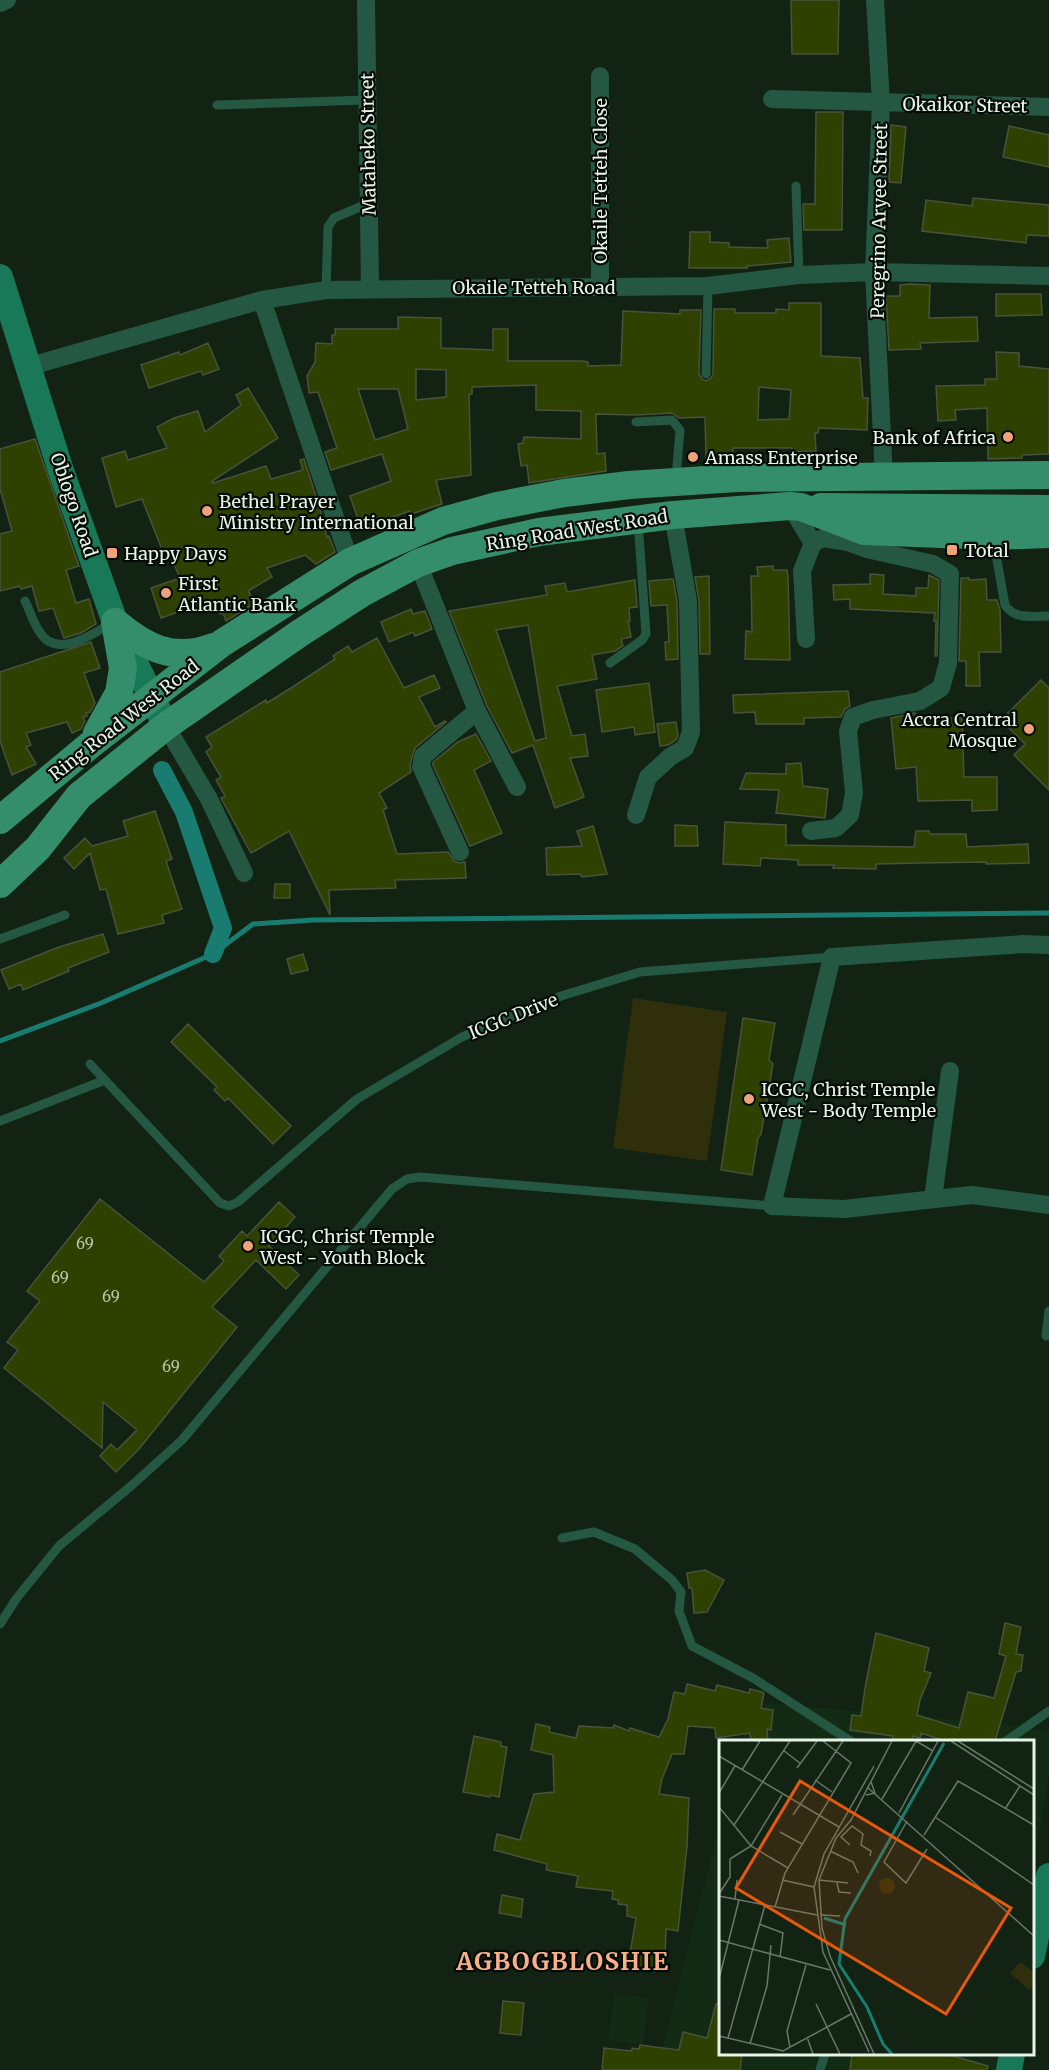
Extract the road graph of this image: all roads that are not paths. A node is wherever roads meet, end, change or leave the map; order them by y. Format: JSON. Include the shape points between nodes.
{"nodes":[{"id":1,"x":7,"y":0,"type":"edge"},
{"id":2,"x":366,"y":0,"type":"edge"},
{"id":3,"x":875,"y":0,"type":"edge"},
{"id":4,"x":0,"y":3,"type":"edge"},
{"id":5,"x":600,"y":76,"type":"dead end"},
{"id":6,"x":772,"y":99,"type":"dead end"},
{"id":7,"x":366,"y":100,"type":"junction"},
{"id":8,"x":881,"y":103,"type":"junction"},
{"id":9,"x":217,"y":105,"type":"dead end"},
{"id":10,"x":1049,"y":106,"type":"edge"},
{"id":11,"x":796,"y":186,"type":"dead end"},
{"id":12,"x":369,"y":203,"type":"junction"},
{"id":13,"x":874,"y":272,"type":"junction"},
{"id":14,"x":798,"y":275,"type":"junction"},
{"id":15,"x":1049,"y":276,"type":"edge"},
{"id":16,"x":1,"y":281,"type":"edge"},
{"id":17,"x":708,"y":286,"type":"junction"},
{"id":18,"x":600,"y":287,"type":"junction"},
{"id":19,"x":370,"y":288,"type":"junction"},
{"id":20,"x":326,"y":290,"type":"junction"},
{"id":21,"x":262,"y":300,"type":"junction"},
{"id":22,"x":27,"y":367,"type":"junction"},
{"id":23,"x":706,"y":374,"type":"dead end"},
{"id":24,"x":636,"y":422,"type":"dead end"},
{"id":25,"x":1049,"y":475,"type":"edge"},
{"id":26,"x":823,"y":478,"type":"junction"},
{"id":27,"x":884,"y":478,"type":"junction"},
{"id":28,"x":675,"y":483,"type":"junction"},
{"id":29,"x":1049,"y":485,"type":"edge"},
{"id":30,"x":853,"y":498,"type":"junction"},
{"id":31,"x":796,"y":507,"type":"junction"},
{"id":32,"x":1049,"y":509,"type":"edge"},
{"id":33,"x":672,"y":515,"type":"junction"},
{"id":34,"x":638,"y":519,"type":"junction"},
{"id":35,"x":1049,"y":534,"type":"edge"},
{"id":36,"x":993,"y":536,"type":"junction"},
{"id":37,"x":813,"y":543,"type":"junction"},
{"id":38,"x":350,"y":562,"type":"junction"},
{"id":39,"x":418,"y":563,"type":"junction"},
{"id":40,"x":25,"y":601,"type":"dead end"},
{"id":41,"x":1049,"y":616,"type":"edge"},
{"id":42,"x":115,"y":622,"type":"junction"},
{"id":43,"x":806,"y":639,"type":"dead end"},
{"id":44,"x":222,"y":643,"type":"junction"},
{"id":45,"x":610,"y":663,"type":"dead end"},
{"id":46,"x":151,"y":697,"type":"junction"},
{"id":47,"x":477,"y":711,"type":"junction"},
{"id":48,"x":166,"y":726,"type":"junction"},
{"id":49,"x":90,"y":745,"type":"junction"},
{"id":50,"x":517,"y":787,"type":"dead end"},
{"id":51,"x":636,"y":815,"type":"dead end"},
{"id":52,"x":0,"y":820,"type":"edge"},
{"id":53,"x":811,"y":831,"type":"dead end"},
{"id":54,"x":38,"y":848,"type":"junction"},
{"id":55,"x":460,"y":852,"type":"dead end"},
{"id":56,"x":244,"y":873,"type":"dead end"},
{"id":57,"x":0,"y":884,"type":"edge"},
{"id":58,"x":65,"y":915,"type":"dead end"},
{"id":59,"x":0,"y":939,"type":"edge"},
{"id":60,"x":1049,"y":945,"type":"edge"},
{"id":61,"x":832,"y":957,"type":"junction"},
{"id":62,"x":90,"y":1064,"type":"dead end"},
{"id":63,"x":950,"y":1071,"type":"dead end"},
{"id":64,"x":105,"y":1080,"type":"junction"},
{"id":65,"x":0,"y":1121,"type":"edge"},
{"id":66,"x":933,"y":1199,"type":"junction"},
{"id":67,"x":1049,"y":1205,"type":"edge"},
{"id":68,"x":772,"y":1206,"type":"junction"},
{"id":69,"x":1049,"y":1311,"type":"edge"},
{"id":70,"x":1046,"y":1336,"type":"dead end"},
{"id":71,"x":562,"y":1538,"type":"dead end"},
{"id":72,"x":0,"y":1624,"type":"edge"},
{"id":73,"x":1049,"y":1711,"type":"edge"},
{"id":74,"x":849,"y":1740,"type":"edge"},
{"id":75,"x":1008,"y":1740,"type":"edge"},
{"id":76,"x":1048,"y":1882,"type":"edge"},
{"id":77,"x":1034,"y":1947,"type":"edge"},
{"id":78,"x":825,"y":2055,"type":"edge"},
{"id":79,"x":1012,"y":2055,"type":"edge"},
{"id":80,"x":820,"y":2070,"type":"edge"},
{"id":81,"x":1009,"y":2070,"type":"edge"}],
"edges":[{"from":1,"to":4,"type":"street"},
{"from":2,"to":7,"type":"street","name":"Mataheko Street"},
{"from":3,"to":8,"type":"street","name":"Peregrino Aryee Street"},
{"from":5,"to":18,"type":"street","name":"Okaile Tetteh Close"},
{"from":6,"to":8,"type":"street","name":"Okaikor Street"},
{"from":7,"to":9,"type":"lane"},
{"from":7,"to":12,"type":"street","name":"Mataheko Street"},
{"from":8,"to":10,"type":"street","name":"Okaikor Street"},
{"from":8,"to":13,"type":"street","name":"Peregrino Aryee Street"},
{"from":11,"to":14,"type":"lane"},
{"from":12,"to":19,"type":"street","name":"Mataheko Street"},
{"from":12,"to":20,"type":"lane","via":[[334,218],[328,226]]},
{"from":13,"to":14,"type":"street","name":"Okaile Tetteh Road"},
{"from":13,"to":15,"type":"street","name":"Okaile Tetteh Road"},
{"from":13,"to":27,"type":"street","name":"Peregrino Aryee Street"},
{"from":14,"to":17,"type":"street","name":"Okaile Tetteh Road"},
{"from":16,"to":22,"type":"main road","name":"Oblogo Road"},
{"from":17,"to":18,"type":"street","name":"Okaile Tetteh Road"},
{"from":17,"to":23,"type":"lane"},
{"from":18,"to":19,"type":"street","name":"Okaile Tetteh Road"},
{"from":19,"to":20,"type":"street","name":"Okaile Tetteh Road"},
{"from":20,"to":21,"type":"street","name":"Okaile Tetteh Road"},
{"from":21,"to":22,"type":"street","name":"Okaile Tetteh Road"},
{"from":21,"to":38,"type":"street"},
{"from":22,"to":42,"type":"main road","name":"Oblogo Road"},
{"from":24,"to":28,"type":"lane","via":[[672,420],[680,430]]},
{"from":25,"to":27,"type":"main road","name":"Ring Road West Road"},
{"from":26,"to":27,"type":"main road","name":"Ring Road West Road"},
{"from":26,"to":28,"type":"main road","name":"Ring Road West Road"},
{"from":26,"to":30,"type":"main road"},
{"from":28,"to":38,"type":"main road","name":"Ring Road West Road","via":[[564,493],[497,506],[443,521]]},
{"from":29,"to":30,"type":"main road"},
{"from":30,"to":31,"type":"main road"},
{"from":30,"to":32,"type":"main road"},
{"from":31,"to":33,"type":"main road","name":"Ring Road West Road"},
{"from":31,"to":36,"type":"main road","name":"Ring Road West Road","via":[[864,531]]},
{"from":31,"to":37,"type":"street"},
{"from":33,"to":34,"type":"main road","name":"Ring Road West Road"},
{"from":33,"to":51,"type":"street","via":[[688,601],[691,732],[685,748],[648,777]]},
{"from":34,"to":39,"type":"main road","name":"Ring Road West Road","via":[[510,538]]},
{"from":34,"to":45,"type":"lane","via":[[646,634]]},
{"from":35,"to":36,"type":"main road","name":"Ring Road West Road"},
{"from":36,"to":41,"type":"lane","via":[[1005,605],[1010,613]]},
{"from":37,"to":43,"type":"street","via":[[802,571]]},
{"from":37,"to":53,"type":"street","via":[[823,538],[848,542],[933,564],[950,574],[948,663],[941,688],[920,701],[853,717],[848,731],[854,793],[850,816],[836,828]]},
{"from":38,"to":44,"type":"main road","name":"Ring Road West Road"},
{"from":39,"to":47,"type":"street"},
{"from":39,"to":48,"type":"main road","name":"Ring Road West Road","via":[[309,627]]},
{"from":40,"to":42,"type":"lane","via":[[43,637],[60,645],[74,644]]},
{"from":42,"to":44,"type":"main road","via":[[136,639],[168,652],[199,652]]},
{"from":42,"to":46,"type":"main road","name":"Oblogo Road"},
{"from":42,"to":49,"type":"main road","via":[[123,668],[119,693]]},
{"from":44,"to":46,"type":"main road","name":"Ring Road West Road"},
{"from":46,"to":48,"type":"main road","name":"Oblogo Road"},
{"from":46,"to":49,"type":"main road","name":"Ring Road West Road"},
{"from":46,"to":54,"type":"main road","via":[[136,729],[46,809]]},
{"from":47,"to":50,"type":"street"},
{"from":47,"to":55,"type":"street","via":[[423,756],[421,766]]},
{"from":48,"to":54,"type":"main road","name":"Ring Road West Road","via":[[79,796]]},
{"from":48,"to":56,"type":"street","via":[[209,799]]},
{"from":49,"to":52,"type":"main road","name":"Ring Road West Road"},
{"from":54,"to":57,"type":"main road","name":"Ring Road West Road"},
{"from":58,"to":59,"type":"lane"},
{"from":60,"to":61,"type":"street","name":"ICGC Drive"},
{"from":61,"to":64,"type":"lane","name":"ICGC Drive","via":[[640,972],[561,996],[462,1037],[357,1099],[229,1206],[220,1203]]},
{"from":61,"to":68,"type":"street"},
{"from":62,"to":64,"type":"lane","name":"ICGC Drive"},
{"from":63,"to":66,"type":"street"},
{"from":64,"to":65,"type":"lane"},
{"from":66,"to":67,"type":"street","via":[[972,1195]]},
{"from":66,"to":68,"type":"street","via":[[844,1209]]},
{"from":68,"to":72,"type":"lane","via":[[407,1179],[392,1189],[182,1440],[60,1546]]},
{"from":69,"to":70,"type":"lane"},
{"from":71,"to":74,"type":"lane","via":[[594,1532],[635,1549],[681,1592],[679,1611],[692,1646],[753,1678]]},
{"from":73,"to":75,"type":"lane"},
{"from":76,"to":77,"type":"main road"},
{"from":78,"to":80,"type":"lane"},
{"from":79,"to":81,"type":"main road"}]}
